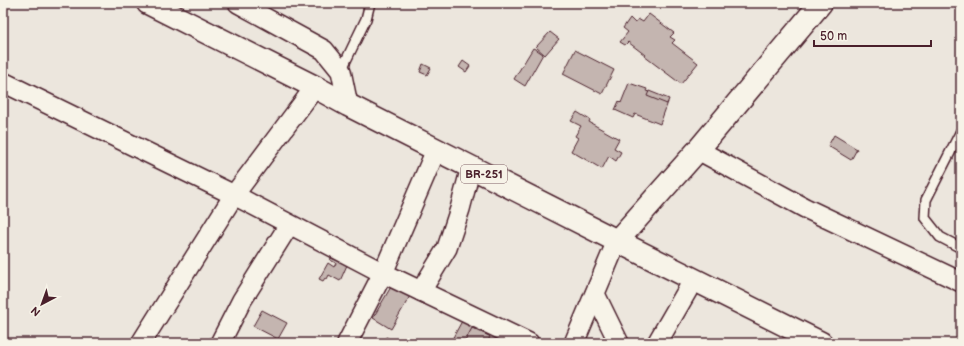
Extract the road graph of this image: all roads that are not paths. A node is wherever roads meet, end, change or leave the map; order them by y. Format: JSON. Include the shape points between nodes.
{"nodes":[{"id":1,"x":148,"y":3,"type":"edge"},
{"id":2,"x":238,"y":3,"type":"edge"},
{"id":3,"x":370,"y":3,"type":"edge"},
{"id":4,"x":821,"y":3,"type":"edge"},
{"id":5,"x":341,"y":70,"type":"junction"},
{"id":6,"x":3,"y":82,"type":"edge"},
{"id":7,"x":315,"y":87,"type":"junction"},
{"id":8,"x":348,"y":105,"type":"junction"},
{"id":9,"x":961,"y":131,"type":"edge"},
{"id":10,"x":436,"y":150,"type":"junction"},
{"id":11,"x":698,"y":150,"type":"junction"},
{"id":12,"x":471,"y":167,"type":"junction"},
{"id":13,"x":234,"y":195,"type":"junction"},
{"id":14,"x":289,"y":225,"type":"junction"},
{"id":15,"x":617,"y":241,"type":"junction"},
{"id":16,"x":961,"y":248,"type":"edge"},
{"id":17,"x":383,"y":273,"type":"junction"},
{"id":18,"x":694,"y":279,"type":"junction"},
{"id":19,"x":961,"y":282,"type":"edge"},
{"id":20,"x":422,"y":291,"type":"junction"},
{"id":21,"x":595,"y":294,"type":"junction"},
{"id":22,"x":141,"y":343,"type":"edge"},
{"id":23,"x":220,"y":343,"type":"edge"},
{"id":24,"x":347,"y":343,"type":"edge"},
{"id":25,"x":529,"y":343,"type":"edge"},
{"id":26,"x":574,"y":343,"type":"edge"},
{"id":27,"x":619,"y":343,"type":"edge"},
{"id":28,"x":657,"y":343,"type":"edge"},
{"id":29,"x":821,"y":343,"type":"edge"}],
"edges":[{"from":1,"to":7,"type":"main road","number":"BR-251"},
{"from":2,"to":5,"type":"street","via":[[324,50]]},
{"from":3,"to":5,"type":"lane","via":[[366,19]]},
{"from":4,"to":11,"type":"main road"},
{"from":5,"to":8,"type":"street"},
{"from":6,"to":13,"type":"street"},
{"from":7,"to":8,"type":"main road","number":"BR-251"},
{"from":7,"to":13,"type":"street"},
{"from":8,"to":10,"type":"main road","number":"BR-251"},
{"from":9,"to":16,"type":"lane","via":[[926,200],[925,218],[940,238]]},
{"from":10,"to":12,"type":"main road","number":"BR-251"},
{"from":10,"to":17,"type":"street"},
{"from":11,"to":15,"type":"main road"},
{"from":11,"to":19,"type":"street","via":[[805,208]]},
{"from":12,"to":15,"type":"main road","number":"BR-251"},
{"from":12,"to":20,"type":"street","via":[[447,248]]},
{"from":13,"to":14,"type":"street"},
{"from":13,"to":22,"type":"street"},
{"from":14,"to":17,"type":"street"},
{"from":14,"to":23,"type":"street","via":[[242,300]]},
{"from":15,"to":18,"type":"main road","number":"BR-251"},
{"from":15,"to":21,"type":"street"},
{"from":17,"to":20,"type":"street"},
{"from":17,"to":24,"type":"street"},
{"from":18,"to":28,"type":"street"},
{"from":18,"to":29,"type":"main road","number":"BR-251"},
{"from":20,"to":25,"type":"street"},
{"from":21,"to":26,"type":"street"},
{"from":21,"to":27,"type":"street"}]}
